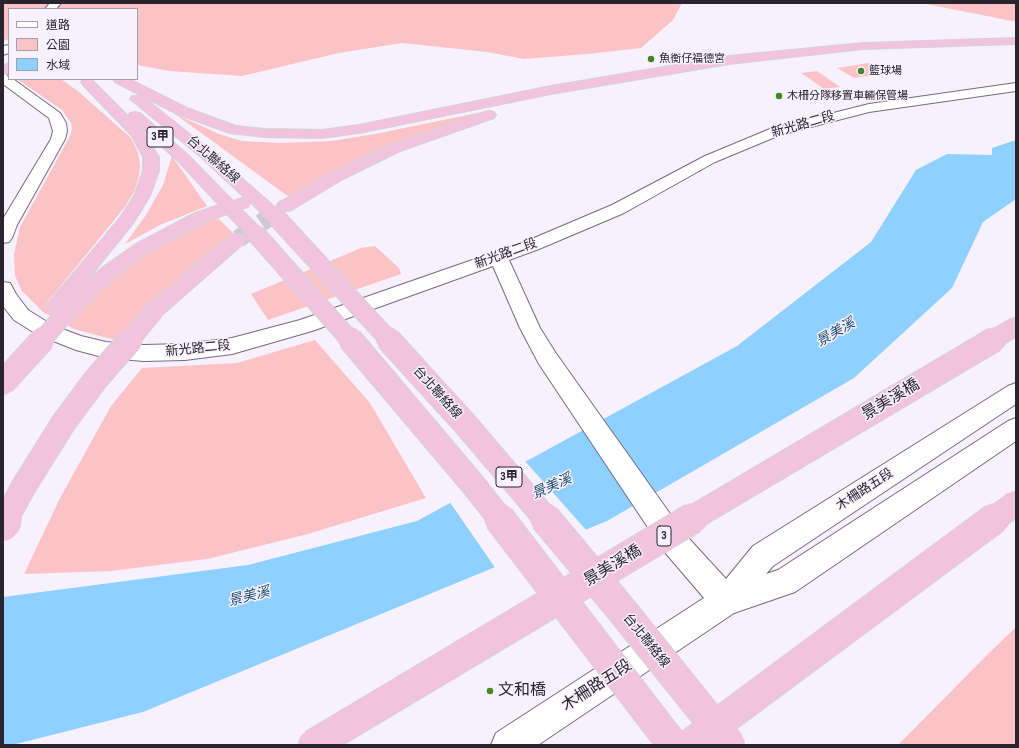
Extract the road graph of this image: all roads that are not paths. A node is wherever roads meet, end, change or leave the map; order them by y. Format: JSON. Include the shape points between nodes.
{"nodes":[{"id":1,"x":1016,"y":40,"type":"edge"},
{"id":2,"x":3,"y":78,"type":"edge"},
{"id":3,"x":621,"y":79,"type":"junction"},
{"id":4,"x":107,"y":80,"type":"edge"},
{"id":5,"x":121,"y":80,"type":"edge"},
{"id":6,"x":84,"y":81,"type":"edge"},
{"id":7,"x":1016,"y":87,"type":"edge"},
{"id":8,"x":257,"y":199,"type":"junction"},
{"id":9,"x":230,"y":207,"type":"junction"},
{"id":10,"x":281,"y":213,"type":"junction"},
{"id":11,"x":247,"y":236,"type":"junction"},
{"id":12,"x":3,"y":238,"type":"edge"},
{"id":13,"x":498,"y":257,"type":"junction"},
{"id":14,"x":3,"y":288,"type":"edge"},
{"id":15,"x":63,"y":307,"type":"junction"},
{"id":16,"x":1016,"y":326,"type":"edge"},
{"id":17,"x":3,"y":383,"type":"edge"},
{"id":18,"x":1016,"y":392,"type":"edge"},
{"id":19,"x":1016,"y":428,"type":"edge"},
{"id":20,"x":1016,"y":503,"type":"edge"},
{"id":21,"x":3,"y":526,"type":"edge"},
{"id":22,"x":726,"y":601,"type":"junction"},
{"id":23,"x":313,"y":745,"type":"edge"},
{"id":24,"x":508,"y":745,"type":"edge"},
{"id":25,"x":673,"y":745,"type":"edge"},
{"id":26,"x":688,"y":745,"type":"edge"},
{"id":27,"x":730,"y":745,"type":"edge"}],
"edges":[{"from":1,"to":3,"type":"highway","via":[[820,49],[729,60]]},
{"from":2,"to":12,"type":"street","via":[[55,116],[60,131],[58,140],[8,225]]},
{"from":3,"to":5,"type":"highway","via":[[322,134],[235,130],[209,122]]},
{"from":3,"to":10,"type":"highway","via":[[512,108],[395,148],[337,176]]},
{"from":4,"to":8,"type":"highway","name":"台北聯絡線","number":"3甲","via":[[169,123]]},
{"from":6,"to":9,"type":"highway","name":"台北聯絡線","number":"3甲","via":[[152,130]]},
{"from":6,"to":15,"type":"highway","via":[[138,134],[150,156],[151,170],[142,196]]},
{"from":7,"to":13,"type":"street","name":"新光路二段","via":[[876,107],[776,132],[710,159],[646,195],[589,222]]},
{"from":8,"to":9,"type":"highway"},
{"from":8,"to":10,"type":"highway","name":"台北聯絡線","number":"3甲"},
{"from":9,"to":11,"type":"highway","name":"台北聯絡線","number":"3甲"},
{"from":9,"to":15,"type":"highway","via":[[176,228],[142,248]]},
{"from":10,"to":27,"type":"highway","name":"台北聯絡線","number":"3甲","bridge":true,"via":[[338,283],[467,426],[620,608]]},
{"from":11,"to":21,"type":"highway","bridge":true,"via":[[155,310],[96,379],[64,422],[24,486]]},
{"from":11,"to":25,"type":"highway","name":"台北聯絡線","number":"3甲","bridge":true,"via":[[375,367],[476,488]]},
{"from":13,"to":14,"type":"street","name":"新光路二段","via":[[298,328],[232,346],[185,352],[144,353],[76,342],[45,330],[21,314],[6,296]]},
{"from":13,"to":22,"type":"street","via":[[530,328],[561,378],[673,541]]},
{"from":15,"to":17,"type":"highway","bridge":true},
{"from":16,"to":23,"type":"highway","name":"景美溪橋","number":"3","bridge":true},
{"from":18,"to":22,"type":"street","name":"木柵路五段","via":[[763,556]]},
{"from":19,"to":22,"type":"street","name":"木柵路五段","via":[[785,582]]},
{"from":20,"to":26,"type":"highway","bridge":true},
{"from":22,"to":24,"type":"street","name":"木柵路五段"}]}
